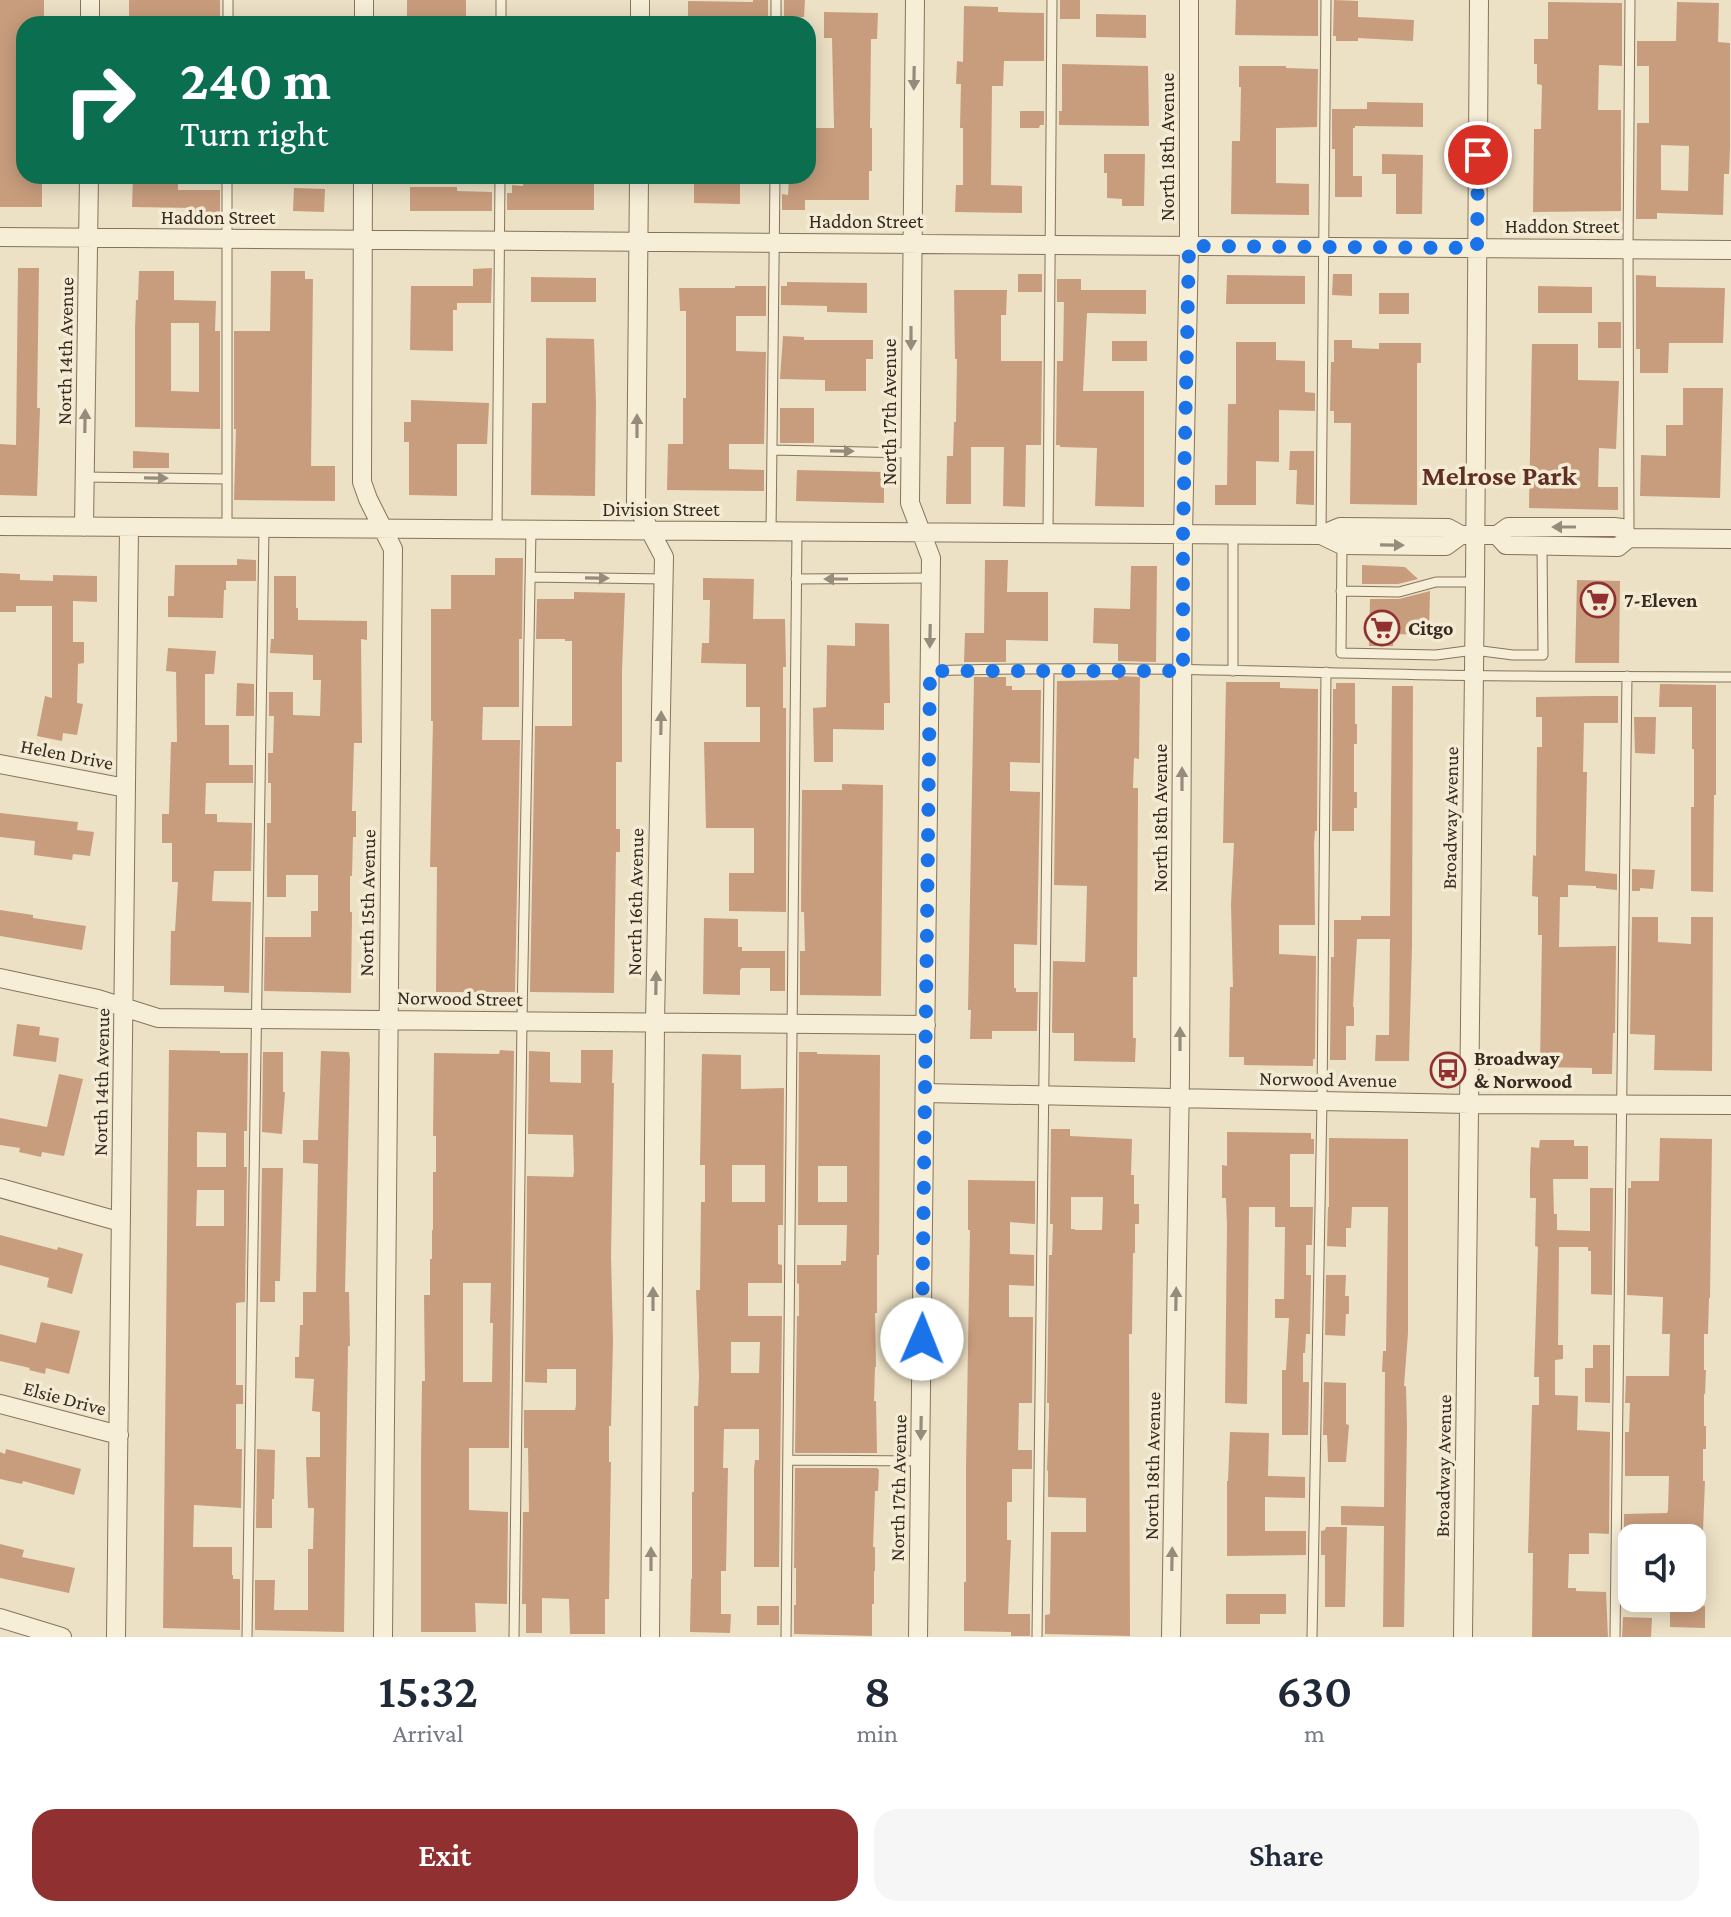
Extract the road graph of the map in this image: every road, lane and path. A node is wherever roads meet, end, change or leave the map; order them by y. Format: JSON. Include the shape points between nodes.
{"nodes":[{"id":1,"x":915,"y":0,"type":"edge"},
{"id":2,"x":1052,"y":0,"type":"edge"},
{"id":3,"x":1189,"y":0,"type":"edge"},
{"id":4,"x":1326,"y":0,"type":"edge"},
{"id":5,"x":1479,"y":0,"type":"edge"},
{"id":6,"x":1630,"y":0,"type":"edge"},
{"id":7,"x":89,"y":184,"type":"edge"},
{"id":8,"x":227,"y":184,"type":"edge"},
{"id":9,"x":363,"y":184,"type":"edge"},
{"id":10,"x":500,"y":184,"type":"edge"},
{"id":11,"x":639,"y":184,"type":"edge"},
{"id":12,"x":775,"y":184,"type":"edge"},
{"id":13,"x":0,"y":237,"type":"edge"},
{"id":14,"x":88,"y":238,"type":"junction"},
{"id":15,"x":226,"y":239,"type":"junction"},
{"id":16,"x":363,"y":240,"type":"junction"},
{"id":17,"x":499,"y":241,"type":"junction"},
{"id":18,"x":638,"y":242,"type":"junction"},
{"id":19,"x":774,"y":243,"type":"junction"},
{"id":20,"x":912,"y":244,"type":"junction"},
{"id":21,"x":1050,"y":245,"type":"junction"},
{"id":22,"x":1189,"y":246,"type":"junction"},
{"id":23,"x":1324,"y":247,"type":"junction"},
{"id":24,"x":1477,"y":248,"type":"junction"},
{"id":25,"x":1628,"y":249,"type":"junction"},
{"id":26,"x":1731,"y":250,"type":"edge"},
{"id":27,"x":772,"y":450,"type":"junction"},
{"id":28,"x":911,"y":453,"type":"junction"},
{"id":29,"x":85,"y":477,"type":"junction"},
{"id":30,"x":227,"y":479,"type":"junction"},
{"id":31,"x":0,"y":526,"type":"edge"},
{"id":32,"x":84,"y":527,"type":"junction"},
{"id":33,"x":129,"y":527,"type":"junction"},
{"id":34,"x":227,"y":528,"type":"junction"},
{"id":35,"x":264,"y":528,"type":"junction"},
{"id":36,"x":383,"y":529,"type":"junction"},
{"id":37,"x":497,"y":530,"type":"junction"},
{"id":38,"x":531,"y":530,"type":"junction"},
{"id":39,"x":651,"y":531,"type":"junction"},
{"id":40,"x":771,"y":532,"type":"junction"},
{"id":41,"x":797,"y":532,"type":"junction"},
{"id":42,"x":921,"y":532,"type":"junction"},
{"id":43,"x":1048,"y":534,"type":"junction"},
{"id":44,"x":1183,"y":535,"type":"junction"},
{"id":45,"x":1233,"y":535,"type":"junction"},
{"id":46,"x":1321,"y":535,"type":"junction"},
{"id":47,"x":1468,"y":535,"type":"junction"},
{"id":48,"x":1497,"y":535,"type":"junction"},
{"id":49,"x":1629,"y":538,"type":"junction"},
{"id":50,"x":1731,"y":539,"type":"edge"},
{"id":51,"x":1342,"y":545,"type":"junction"},
{"id":52,"x":1542,"y":546,"type":"junction"},
{"id":53,"x":530,"y":577,"type":"junction"},
{"id":54,"x":931,"y":578,"type":"junction"},
{"id":55,"x":664,"y":579,"type":"junction"},
{"id":56,"x":796,"y":579,"type":"junction"},
{"id":57,"x":1475,"y":582,"type":"junction"},
{"id":58,"x":1341,"y":591,"type":"junction"},
{"id":59,"x":1474,"y":650,"type":"junction"},
{"id":60,"x":1049,"y":669,"type":"junction"},
{"id":61,"x":930,"y":671,"type":"junction"},
{"id":62,"x":1183,"y":671,"type":"junction"},
{"id":63,"x":1233,"y":671,"type":"junction"},
{"id":64,"x":1326,"y":672,"type":"junction"},
{"id":65,"x":1474,"y":676,"type":"junction"},
{"id":66,"x":1627,"y":676,"type":"junction"},
{"id":67,"x":1731,"y":677,"type":"edge"},
{"id":68,"x":0,"y":764,"type":"edge"},
{"id":69,"x":126,"y":788,"type":"junction"},
{"id":70,"x":0,"y":978,"type":"edge"},
{"id":71,"x":124,"y":1008,"type":"junction"},
{"id":72,"x":256,"y":1019,"type":"junction"},
{"id":73,"x":387,"y":1020,"type":"junction"},
{"id":74,"x":522,"y":1021,"type":"junction"},
{"id":75,"x":655,"y":1022,"type":"junction"},
{"id":76,"x":793,"y":1023,"type":"junction"},
{"id":77,"x":926,"y":1025,"type":"junction"},
{"id":78,"x":925,"y":1093,"type":"junction"},
{"id":79,"x":1044,"y":1096,"type":"junction"},
{"id":80,"x":1179,"y":1098,"type":"junction"},
{"id":81,"x":1322,"y":1101,"type":"junction"},
{"id":82,"x":1469,"y":1104,"type":"junction"},
{"id":83,"x":1622,"y":1105,"type":"junction"},
{"id":84,"x":1731,"y":1105,"type":"edge"},
{"id":85,"x":0,"y":1188,"type":"edge"},
{"id":86,"x":121,"y":1222,"type":"junction"},
{"id":87,"x":0,"y":1404,"type":"edge"},
{"id":88,"x":119,"y":1435,"type":"junction"},
{"id":89,"x":788,"y":1460,"type":"junction"},
{"id":90,"x":920,"y":1461,"type":"junction"},
{"id":91,"x":0,"y":1618,"type":"edge"},
{"id":92,"x":62,"y":1637,"type":"edge"},
{"id":93,"x":116,"y":1637,"type":"edge"},
{"id":94,"x":247,"y":1637,"type":"edge"},
{"id":95,"x":383,"y":1637,"type":"edge"},
{"id":96,"x":514,"y":1637,"type":"edge"},
{"id":97,"x":650,"y":1637,"type":"edge"},
{"id":98,"x":786,"y":1637,"type":"edge"},
{"id":99,"x":918,"y":1637,"type":"edge"},
{"id":100,"x":1037,"y":1637,"type":"edge"},
{"id":101,"x":1171,"y":1637,"type":"edge"},
{"id":102,"x":1312,"y":1637,"type":"edge"},
{"id":103,"x":1463,"y":1637,"type":"edge"},
{"id":104,"x":1615,"y":1637,"type":"edge"}],
"edges":[{"from":1,"to":20,"type":"street","name":"North 17th Avenue","one_way":true},
{"from":2,"to":21,"type":"lane"},
{"from":3,"to":22,"type":"street","name":"North 18th Avenue"},
{"from":4,"to":23,"type":"lane"},
{"from":5,"to":24,"type":"street","name":"Broadway Avenue"},
{"from":6,"to":25,"type":"lane"},
{"from":7,"to":14,"type":"street","name":"North 14th Avenue"},
{"from":8,"to":15,"type":"lane"},
{"from":9,"to":16,"type":"street","name":"North 15th Avenue"},
{"from":10,"to":17,"type":"lane"},
{"from":11,"to":18,"type":"street","name":"North 16th Avenue"},
{"from":12,"to":19,"type":"lane"},
{"from":13,"to":14,"type":"street","name":"Haddon Street"},
{"from":14,"to":15,"type":"street","name":"Haddon Street"},
{"from":29,"to":14,"type":"street","name":"North 14th Avenue","one_way":true},
{"from":15,"to":16,"type":"street","name":"Haddon Street"},
{"from":15,"to":30,"type":"lane"},
{"from":16,"to":17,"type":"street","name":"Haddon Street"},
{"from":16,"to":36,"type":"street","name":"North 15th Avenue","via":[[362,482]]},
{"from":17,"to":18,"type":"street","name":"Haddon Street"},
{"from":17,"to":37,"type":"lane"},
{"from":18,"to":19,"type":"street","name":"Haddon Street"},
{"from":39,"to":18,"type":"street","name":"North 16th Avenue","one_way":true,"via":[[636,504]]},
{"from":19,"to":20,"type":"street","name":"Haddon Street"},
{"from":19,"to":27,"type":"lane"},
{"from":20,"to":21,"type":"street","name":"Haddon Street"},
{"from":20,"to":28,"type":"street","name":"North 17th Avenue","one_way":true},
{"from":21,"to":22,"type":"street","name":"Haddon Street"},
{"from":21,"to":43,"type":"lane"},
{"from":22,"to":23,"type":"street","name":"Haddon Street"},
{"from":22,"to":44,"type":"street","name":"North 18th Avenue"},
{"from":23,"to":24,"type":"street","name":"Haddon Street"},
{"from":23,"to":46,"type":"lane"},
{"from":24,"to":25,"type":"street","name":"Haddon Street"},
{"from":24,"to":47,"type":"street","name":"Broadway Avenue"},
{"from":25,"to":26,"type":"street","name":"Haddon Street"},
{"from":25,"to":49,"type":"lane"},
{"from":27,"to":28,"type":"lane","one_way":true},
{"from":27,"to":40,"type":"lane"},
{"from":28,"to":42,"type":"street","name":"North 17th Avenue","via":[[910,503]]},
{"from":29,"to":30,"type":"lane","one_way":true},
{"from":29,"to":32,"type":"street","name":"North 14th Avenue"},
{"from":30,"to":34,"type":"lane"},
{"from":31,"to":32,"type":"street","name":"Division Street"},
{"from":32,"to":33,"type":"street","name":"Division Street"},
{"from":33,"to":34,"type":"street","name":"Division Street"},
{"from":33,"to":69,"type":"street","name":"North 14th Avenue"},
{"from":34,"to":35,"type":"street","name":"Division Street"},
{"from":35,"to":36,"type":"street","name":"Division Street"},
{"from":35,"to":72,"type":"lane"},
{"from":36,"to":37,"type":"street","name":"Division Street"},
{"from":36,"to":73,"type":"street","name":"North 15th Avenue","via":[[393,549]]},
{"from":37,"to":38,"type":"street","name":"Division Street"},
{"from":38,"to":39,"type":"street","name":"Division Street"},
{"from":38,"to":53,"type":"lane"},
{"from":39,"to":40,"type":"street","name":"Division Street"},
{"from":39,"to":55,"type":"street","name":"North 16th Avenue","via":[[664,557]]},
{"from":40,"to":41,"type":"street","name":"Division Street"},
{"from":41,"to":42,"type":"street","name":"Division Street"},
{"from":41,"to":56,"type":"lane"},
{"from":42,"to":43,"type":"street","name":"Division Street"},
{"from":42,"to":54,"type":"street","name":"North 17th Avenue","via":[[931,558]]},
{"from":43,"to":44,"type":"street","name":"Division Street"},
{"from":44,"to":45,"type":"street","name":"Division Street"},
{"from":44,"to":62,"type":"street","name":"North 18th Avenue"},
{"from":45,"to":46,"type":"street","name":"Division Street"},
{"from":45,"to":63,"type":"lane"},
{"from":46,"to":47,"type":"street","name":"Division Street","via":[[1340,527],[1448,528]]},
{"from":46,"to":51,"type":"street","name":"Division Street"},
{"from":47,"to":48,"type":"street","name":"Division Street"},
{"from":51,"to":47,"type":"street","name":"Division Street","one_way":true,"via":[[1446,546]]},
{"from":47,"to":57,"type":"street","name":"Broadway Avenue"},
{"from":49,"to":48,"type":"street","name":"Division Street","one_way":true,"via":[[1614,527],[1508,527]]},
{"from":48,"to":52,"type":"street","name":"Division Street","via":[[1506,545]]},
{"from":49,"to":50,"type":"street","name":"Division Street"},
{"from":49,"to":52,"type":"street","name":"Division Street","via":[[1618,547]]},
{"from":51,"to":58,"type":"lane"},
{"from":52,"to":59,"type":"lane","via":[[1543,655]]},
{"from":53,"to":55,"type":"lane","one_way":true},
{"from":53,"to":74,"type":"lane"},
{"from":54,"to":56,"type":"lane","one_way":true},
{"from":54,"to":61,"type":"street","name":"North 17th Avenue","one_way":true},
{"from":75,"to":55,"type":"street","name":"North 16th Avenue","one_way":true},
{"from":56,"to":76,"type":"lane"},
{"from":57,"to":58,"type":"lane","via":[[1436,582],[1399,592]]},
{"from":57,"to":59,"type":"street","name":"Broadway Avenue"},
{"from":58,"to":59,"type":"lane","via":[[1341,653],[1436,655]]},
{"from":59,"to":65,"type":"street","name":"Broadway Avenue"},
{"from":60,"to":61,"type":"lane"},
{"from":60,"to":62,"type":"lane"},
{"from":60,"to":79,"type":"lane"},
{"from":61,"to":77,"type":"street","name":"North 17th Avenue"},
{"from":62,"to":63,"type":"lane"},
{"from":80,"to":62,"type":"street","name":"North 18th Avenue","one_way":true},
{"from":63,"to":64,"type":"lane"},
{"from":64,"to":65,"type":"lane"},
{"from":64,"to":81,"type":"lane"},
{"from":65,"to":66,"type":"lane"},
{"from":65,"to":82,"type":"street","name":"Broadway Avenue"},
{"from":66,"to":67,"type":"lane"},
{"from":66,"to":83,"type":"lane"},
{"from":68,"to":69,"type":"street","name":"Helen Drive"},
{"from":69,"to":71,"type":"street","name":"North 14th Avenue"},
{"from":70,"to":71,"type":"street","name":"Norwood Street"},
{"from":71,"to":72,"type":"street","name":"Norwood Street","via":[[158,1018]]},
{"from":71,"to":86,"type":"street","name":"North 14th Avenue"},
{"from":72,"to":73,"type":"street","name":"Norwood Street"},
{"from":72,"to":94,"type":"lane"},
{"from":73,"to":74,"type":"street","name":"Norwood Street"},
{"from":73,"to":95,"type":"street","name":"North 15th Avenue"},
{"from":74,"to":75,"type":"street","name":"Norwood Street"},
{"from":74,"to":96,"type":"lane"},
{"from":75,"to":76,"type":"street","name":"Norwood Street"},
{"from":97,"to":75,"type":"street","name":"North 16th Avenue","one_way":true},
{"from":76,"to":77,"type":"street","name":"Norwood Street"},
{"from":76,"to":89,"type":"lane"},
{"from":77,"to":78,"type":"street","name":"North 17th Avenue"},
{"from":78,"to":79,"type":"street","name":"Norwood Avenue"},
{"from":78,"to":90,"type":"street","name":"North 17th Avenue","one_way":true},
{"from":79,"to":80,"type":"street","name":"Norwood Avenue"},
{"from":79,"to":100,"type":"lane"},
{"from":80,"to":81,"type":"street","name":"Norwood Avenue"},
{"from":101,"to":80,"type":"street","name":"North 18th Avenue","one_way":true},
{"from":81,"to":82,"type":"street","name":"Norwood Avenue"},
{"from":81,"to":102,"type":"lane"},
{"from":82,"to":83,"type":"street","name":"Norwood Avenue"},
{"from":82,"to":103,"type":"street","name":"Broadway Avenue"},
{"from":83,"to":84,"type":"street","name":"Norwood Avenue"},
{"from":83,"to":104,"type":"lane"},
{"from":85,"to":86,"type":"street"},
{"from":86,"to":88,"type":"street","name":"North 14th Avenue"},
{"from":87,"to":88,"type":"street","name":"Elsie Drive"},
{"from":88,"to":93,"type":"street","name":"North 14th Avenue"},
{"from":89,"to":90,"type":"lane"},
{"from":89,"to":98,"type":"lane"},
{"from":90,"to":99,"type":"street","name":"North 17th Avenue"},
{"from":91,"to":92,"type":"street"}]}
